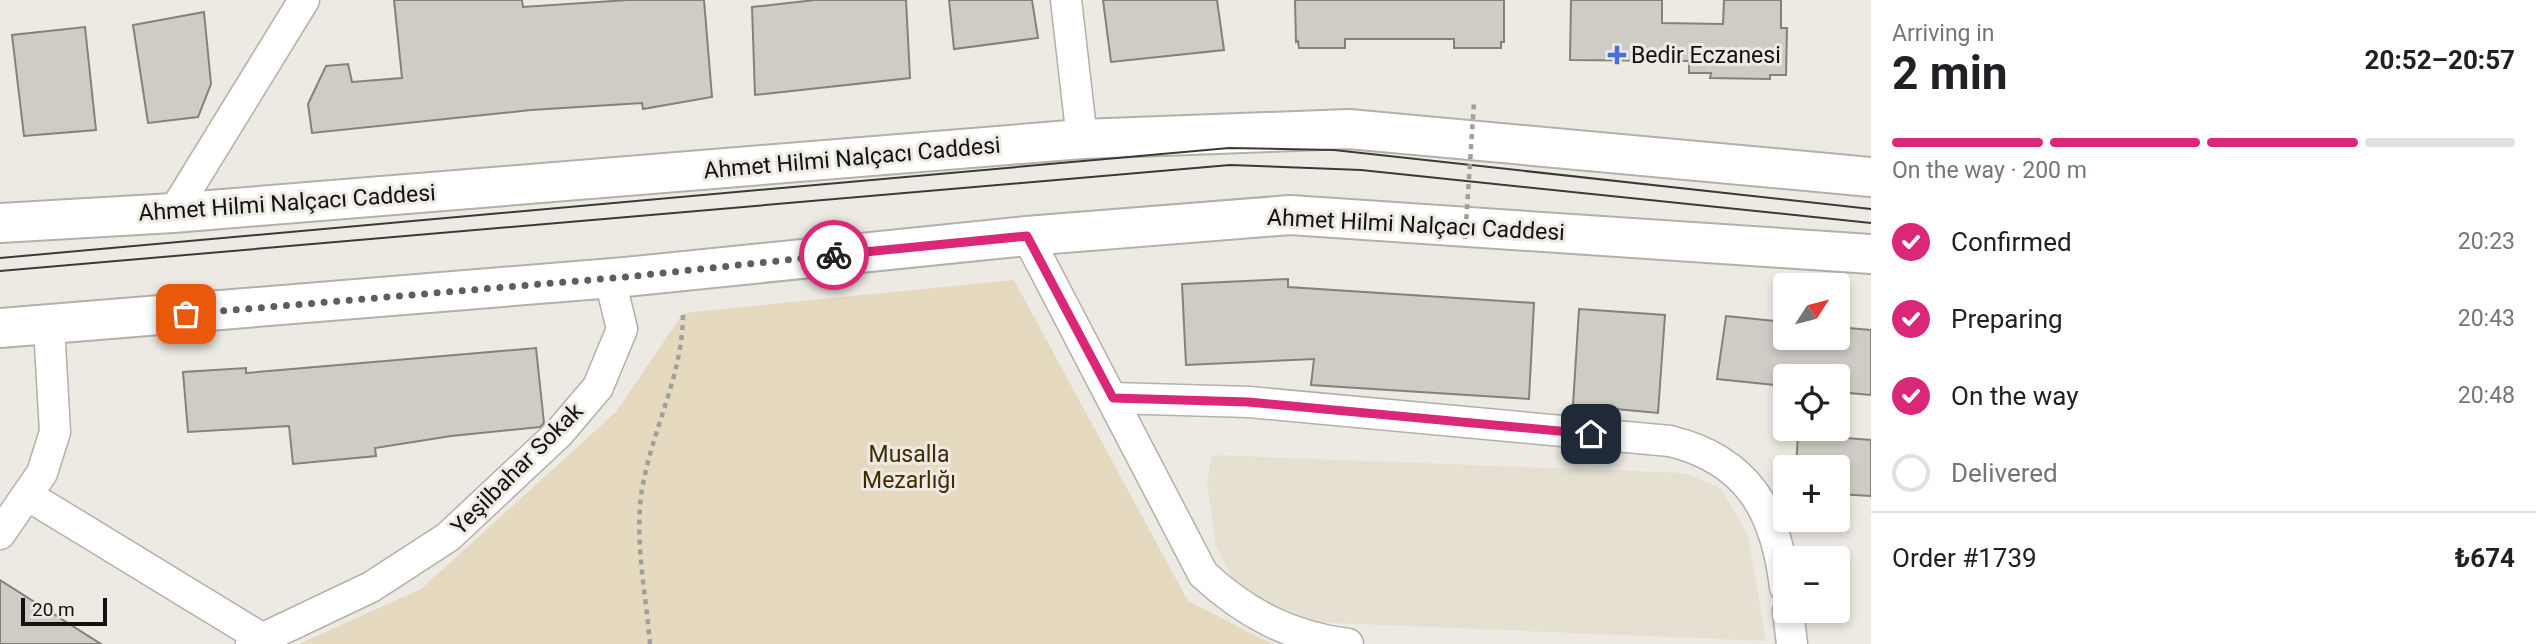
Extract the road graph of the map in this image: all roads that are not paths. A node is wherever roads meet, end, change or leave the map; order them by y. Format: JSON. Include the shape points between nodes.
{"nodes":[{"id":1,"x":304,"y":0,"type":"edge"},
{"id":2,"x":1066,"y":0,"type":"edge"},
{"id":3,"x":1082,"y":139,"type":"junction"},
{"id":4,"x":1871,"y":177,"type":"edge"},
{"id":5,"x":173,"y":213,"type":"junction"},
{"id":6,"x":0,"y":223,"type":"edge"},
{"id":7,"x":1027,"y":236,"type":"junction"},
{"id":8,"x":1871,"y":254,"type":"edge"},
{"id":9,"x":625,"y":277,"type":"junction"},
{"id":10,"x":49,"y":326,"type":"junction"},
{"id":11,"x":0,"y":328,"type":"edge"},
{"id":12,"x":1113,"y":398,"type":"junction"},
{"id":13,"x":27,"y":495,"type":"junction"},
{"id":14,"x":0,"y":534,"type":"edge"},
{"id":15,"x":1778,"y":546,"type":"edge"},
{"id":16,"x":1789,"y":623,"type":"edge"},
{"id":17,"x":257,"y":641,"type":"edge"},
{"id":18,"x":1348,"y":644,"type":"edge"},
{"id":19,"x":1792,"y":644,"type":"edge"}],
"edges":[{"from":1,"to":5,"type":"street"},
{"from":2,"to":3,"type":"street"},
{"from":3,"to":4,"type":"main road","name":"Ahmet Hilmi Nalçacı Caddesi","via":[[1349,129]]},
{"from":3,"to":5,"type":"main road","name":"Ahmet Hilmi Nalçacı Caddesi"},
{"from":5,"to":6,"type":"main road","name":"Ahmet Hilmi Nalçacı Caddesi"},
{"from":7,"to":8,"type":"main road","name":"Ahmet Hilmi Nalçacı Caddesi","via":[[1290,215]]},
{"from":7,"to":9,"type":"main road","name":"Ahmet Hilmi Nalçacı Caddesi"},
{"from":7,"to":12,"type":"street"},
{"from":9,"to":10,"type":"main road","name":"Ahmet Hilmi Nalçacı Caddesi"},
{"from":9,"to":17,"type":"street","name":"Yeşilbahar Sokak","via":[[612,288],[622,329],[598,387],[559,433],[449,537],[370,587]]},
{"from":10,"to":11,"type":"main road","name":"Ahmet Hilmi Nalçacı Caddesi"},
{"from":10,"to":13,"type":"street","via":[[55,432],[42,473]]},
{"from":12,"to":15,"type":"street","via":[[1248,402],[1670,441],[1699,448],[1727,463],[1749,487]]},
{"from":12,"to":18,"type":"street","via":[[1203,574],[1261,618],[1298,635]]},
{"from":13,"to":14,"type":"street"},
{"from":13,"to":17,"type":"street"},
{"from":16,"to":19,"type":"street"}]}
